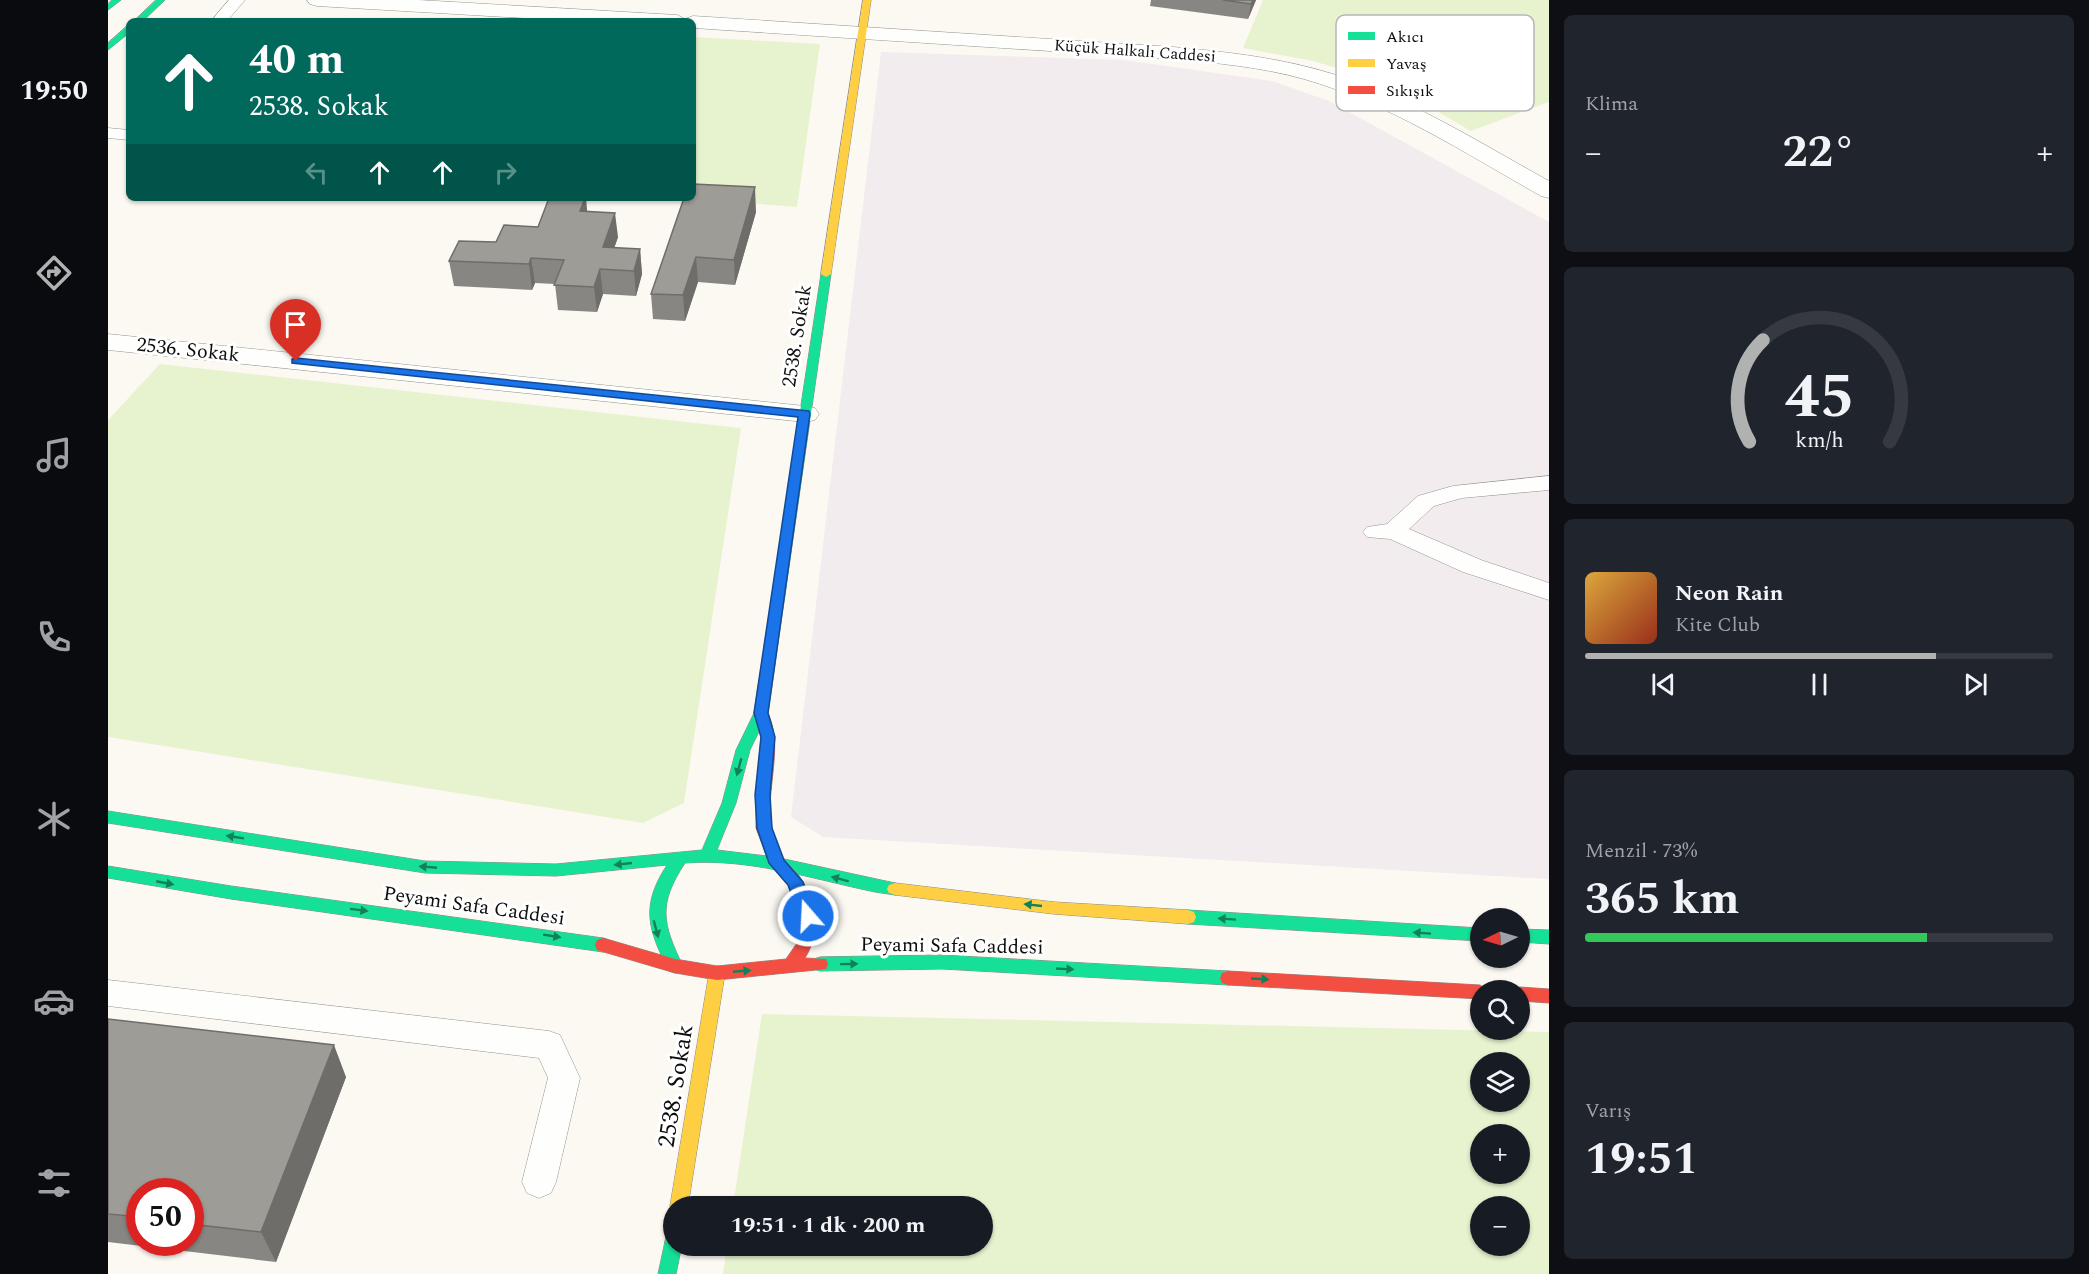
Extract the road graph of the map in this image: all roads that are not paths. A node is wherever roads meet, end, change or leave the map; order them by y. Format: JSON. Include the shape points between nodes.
{"nodes":[{"id":1,"x":117,"y":0,"type":"edge"},
{"id":2,"x":161,"y":0,"type":"edge"},
{"id":3,"x":237,"y":0,"type":"edge"},
{"id":4,"x":316,"y":0,"type":"edge"},
{"id":5,"x":867,"y":0,"type":"edge"},
{"id":6,"x":108,"y":8,"type":"edge"},
{"id":7,"x":141,"y":18,"type":"edge"},
{"id":8,"x":222,"y":18,"type":"edge"},
{"id":9,"x":625,"y":18,"type":"edge"},
{"id":10,"x":696,"y":22,"type":"edge"},
{"id":11,"x":126,"y":32,"type":"edge"},
{"id":12,"x":862,"y":32,"type":"junction"},
{"id":13,"x":108,"y":47,"type":"edge"},
{"id":14,"x":1336,"y":82,"type":"edge"},
{"id":15,"x":1402,"y":111,"type":"edge"},
{"id":16,"x":108,"y":133,"type":"edge"},
{"id":17,"x":126,"y":135,"type":"edge"},
{"id":18,"x":1549,"y":191,"type":"edge"},
{"id":19,"x":108,"y":342,"type":"edge"},
{"id":20,"x":804,"y":414,"type":"junction"},
{"id":21,"x":1549,"y":483,"type":"edge"},
{"id":22,"x":1549,"y":592,"type":"edge"},
{"id":23,"x":761,"y":713,"type":"junction"},
{"id":24,"x":108,"y":817,"type":"edge"},
{"id":25,"x":707,"y":856,"type":"junction"},
{"id":26,"x":681,"y":857,"type":"junction"},
{"id":27,"x":777,"y":863,"type":"junction"},
{"id":28,"x":108,"y":872,"type":"edge"},
{"id":29,"x":1470,"y":934,"type":"edge"},
{"id":30,"x":1530,"y":936,"type":"edge"},
{"id":31,"x":1549,"y":937,"type":"edge"},
{"id":32,"x":791,"y":965,"type":"junction"},
{"id":33,"x":675,"y":966,"type":"junction"},
{"id":34,"x":717,"y":973,"type":"junction"},
{"id":35,"x":1470,"y":991,"type":"edge"},
{"id":36,"x":108,"y":993,"type":"edge"},
{"id":37,"x":1530,"y":995,"type":"edge"},
{"id":38,"x":1549,"y":996,"type":"edge"},
{"id":39,"x":539,"y":1182,"type":"dead end"},
{"id":40,"x":681,"y":1196,"type":"edge"},
{"id":41,"x":671,"y":1256,"type":"edge"},
{"id":42,"x":668,"y":1274,"type":"edge"}],
"edges":[{"from":1,"to":6,"type":"main road"},
{"from":2,"to":7,"type":"main road"},
{"from":3,"to":8,"type":"lane"},
{"from":4,"to":9,"type":"street"},
{"from":5,"to":12,"type":"main road","name":"2538. Sokak"},
{"from":10,"to":12,"type":"street","name":"Küçük Halkalı Caddesi"},
{"from":11,"to":13,"type":"main road"},
{"from":12,"to":14,"type":"street","name":"Küçük Halkalı Caddesi","via":[[1241,60]]},
{"from":12,"to":20,"type":"main road","name":"2538. Sokak"},
{"from":15,"to":18,"type":"street","name":"Küçük Halkalı Caddesi"},
{"from":16,"to":17,"type":"lane"},
{"from":19,"to":20,"type":"street","name":"2536. Sokak"},
{"from":20,"to":23,"type":"main road","name":"2538. Sokak"},
{"from":21,"to":22,"type":"lane","via":[[1461,491],[1426,501],[1384,532]]},
{"from":23,"to":25,"type":"main road","one_way":true,"via":[[743,750],[729,803]]},
{"from":23,"to":27,"type":"main road","via":[[768,737],[764,828]]},
{"from":26,"to":24,"type":"main road","name":"Peyami Safa Caddesi","one_way":true,"via":[[576,869],[425,867]]},
{"from":25,"to":26,"type":"main road","name":"Peyami Safa Caddesi"},
{"from":25,"to":27,"type":"main road","name":"Peyami Safa Caddesi"},
{"from":26,"to":33,"type":"main road","one_way":true,"via":[[663,880],[654,919],[659,940]]},
{"from":29,"to":27,"type":"main road","name":"Peyami Safa Caddesi","one_way":true,"via":[[1054,908],[858,884]]},
{"from":27,"to":32,"type":"main road","via":[[795,882],[808,916],[805,944]]},
{"from":28,"to":33,"type":"main road","name":"Peyami Safa Caddesi","one_way":true,"via":[[202,890],[606,945]]},
{"from":30,"to":31,"type":"main road"},
{"from":34,"to":32,"type":"main road","name":"Peyami Safa Caddesi","one_way":true},
{"from":32,"to":35,"type":"main road","name":"Peyami Safa Caddesi","one_way":true,"via":[[942,962]]},
{"from":33,"to":34,"type":"main road","name":"Peyami Safa Caddesi"},
{"from":34,"to":40,"type":"main road","name":"2538. Sokak"},
{"from":36,"to":39,"type":"lane","via":[[549,1045],[564,1078]]},
{"from":37,"to":38,"type":"main road"},
{"from":41,"to":42,"type":"main road"}]}
